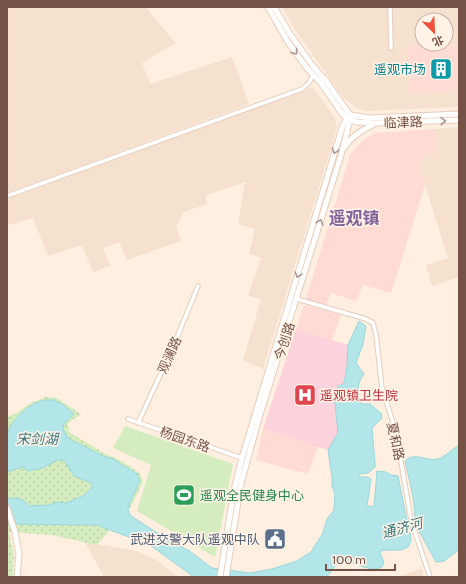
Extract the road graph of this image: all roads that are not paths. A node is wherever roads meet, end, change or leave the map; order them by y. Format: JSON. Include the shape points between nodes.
{"nodes":[{"id":1,"x":268,"y":7,"type":"edge"},
{"id":2,"x":274,"y":7,"type":"edge"},
{"id":3,"x":390,"y":7,"type":"edge"},
{"id":4,"x":391,"y":48,"type":"dead end"},
{"id":5,"x":313,"y":75,"type":"junction"},
{"id":6,"x":459,"y":114,"type":"edge"},
{"id":7,"x":349,"y":118,"type":"junction"},
{"id":8,"x":459,"y":120,"type":"edge"},
{"id":9,"x":376,"y":123,"type":"junction"},
{"id":10,"x":341,"y":155,"type":"junction"},
{"id":11,"x":7,"y":196,"type":"edge"},
{"id":12,"x":198,"y":286,"type":"dead end"},
{"id":13,"x":297,"y":299,"type":"junction"},
{"id":14,"x":128,"y":419,"type":"dead end"},
{"id":15,"x":138,"y":423,"type":"junction"},
{"id":16,"x":242,"y":458,"type":"junction"},
{"id":17,"x":7,"y":508,"type":"edge"},
{"id":18,"x":224,"y":570,"type":"junction"},
{"id":19,"x":17,"y":577,"type":"edge"},
{"id":20,"x":220,"y":577,"type":"edge"},
{"id":21,"x":226,"y":577,"type":"edge"},
{"id":22,"x":430,"y":577,"type":"edge"}],
"edges":[{"from":1,"to":5,"type":"main road","one_way":true,"via":[[288,42]]},
{"from":2,"to":7,"type":"main road"},
{"from":3,"to":4,"type":"street"},
{"from":5,"to":7,"type":"main road","via":[[341,112]]},
{"from":5,"to":11,"type":"street","via":[[309,84],[302,89]]},
{"from":6,"to":7,"type":"main road","name":"临津路"},
{"from":7,"to":9,"type":"main road","name":"临津路","via":[[357,122]]},
{"from":7,"to":10,"type":"main road","name":"今创路"},
{"from":7,"to":16,"type":"main road","name":"今创路","one_way":true,"via":[[343,125]]},
{"from":9,"to":8,"type":"main road","name":"临津路","one_way":true},
{"from":9,"to":10,"type":"main road","via":[[347,143]]},
{"from":13,"to":10,"type":"main road","name":"今创路","one_way":true},
{"from":12,"to":15,"type":"street","name":"观澜路"},
{"from":13,"to":18,"type":"main road","name":"今创路","via":[[241,483]]},
{"from":13,"to":22,"type":"street","name":"夏和路","via":[[366,319],[375,328],[382,388],[396,432],[411,520]]},
{"from":14,"to":15,"type":"street","name":"杨园东路"},
{"from":15,"to":16,"type":"street","name":"杨园东路"},
{"from":16,"to":18,"type":"main road","name":"今创路","via":[[234,490]]},
{"from":17,"to":19,"type":"main road","via":[[19,554]]},
{"from":18,"to":20,"type":"main road"},
{"from":18,"to":21,"type":"main road"}]}
